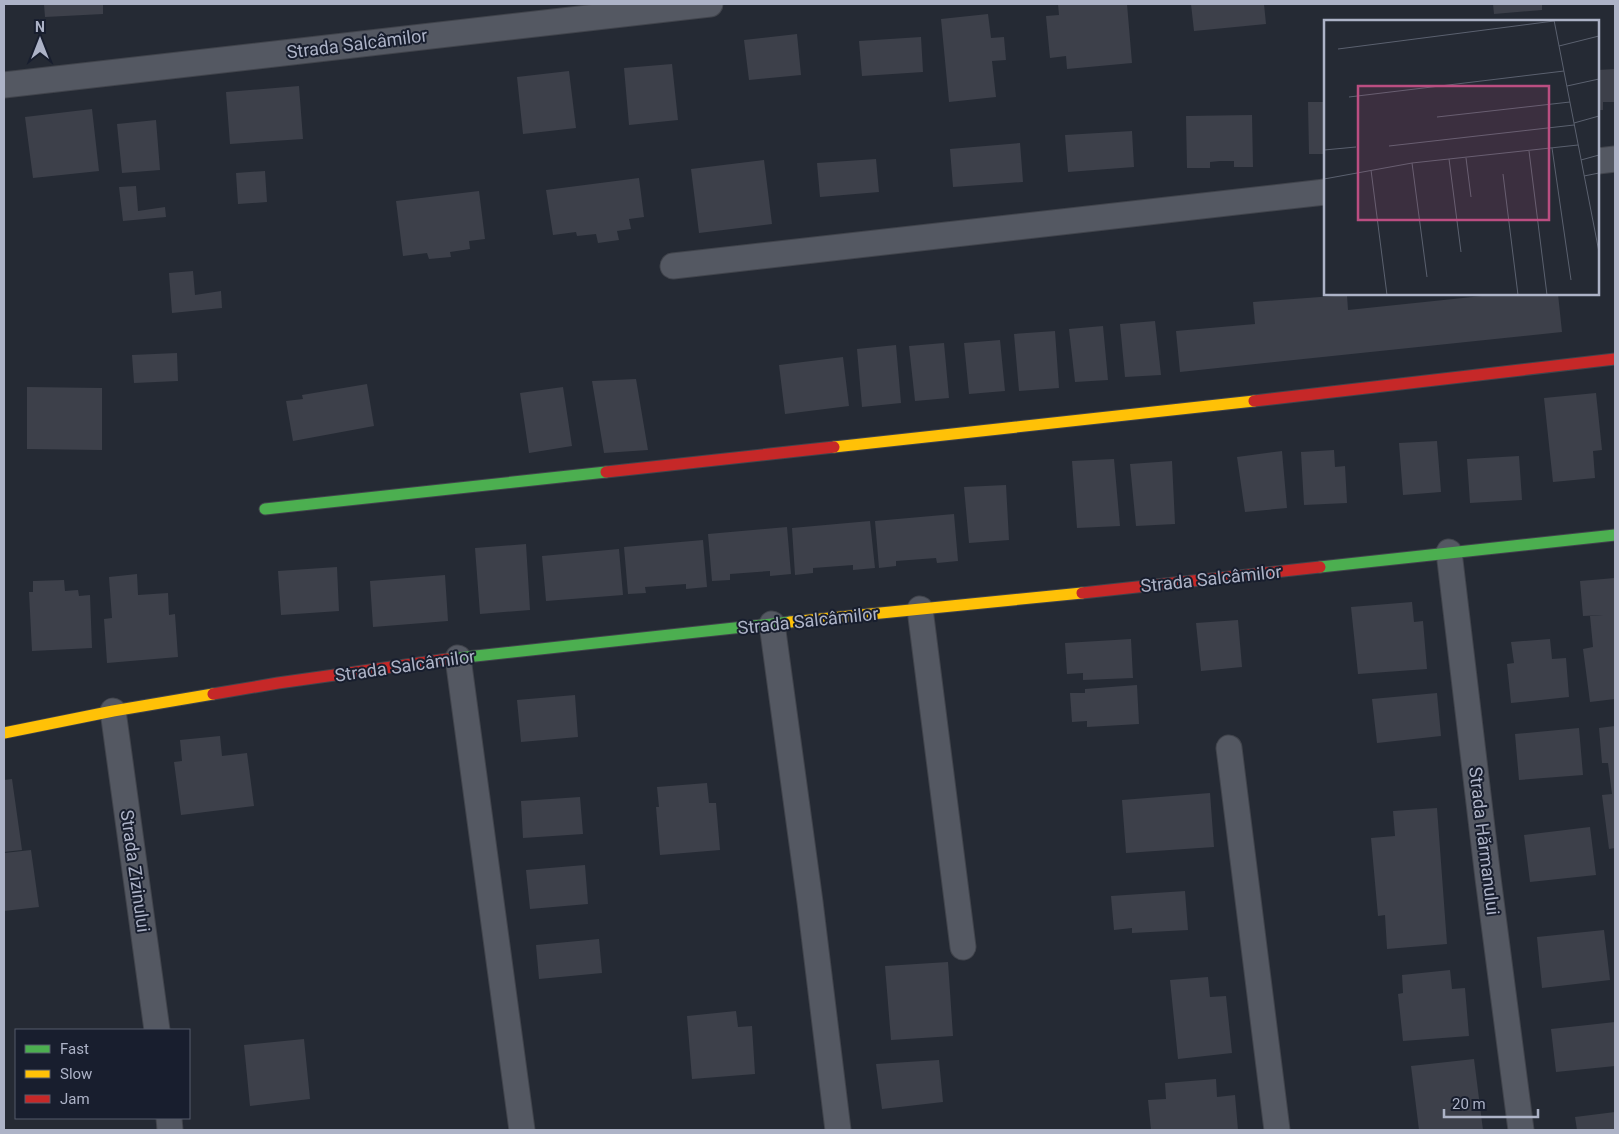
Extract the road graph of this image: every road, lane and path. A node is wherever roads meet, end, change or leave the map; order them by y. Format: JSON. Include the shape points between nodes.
{"nodes":[{"id":1,"x":710,"y":4,"type":"edge"},
{"id":2,"x":4,"y":85,"type":"edge"},
{"id":3,"x":1615,"y":159,"type":"edge"},
{"id":4,"x":1599,"y":161,"type":"edge"},
{"id":5,"x":1324,"y":192,"type":"edge"},
{"id":6,"x":673,"y":266,"type":"dead end"},
{"id":7,"x":1615,"y":359,"type":"edge"},
{"id":8,"x":265,"y":509,"type":"dead end"},
{"id":9,"x":1615,"y":535,"type":"edge"},
{"id":10,"x":1448,"y":552,"type":"junction"},
{"id":11,"x":920,"y":609,"type":"junction"},
{"id":12,"x":772,"y":624,"type":"junction"},
{"id":13,"x":458,"y":658,"type":"junction"},
{"id":14,"x":113,"y":711,"type":"junction"},
{"id":15,"x":4,"y":733,"type":"edge"},
{"id":16,"x":1229,"y":748,"type":"dead end"},
{"id":17,"x":963,"y":947,"type":"dead end"},
{"id":18,"x":157,"y":1029,"type":"edge"},
{"id":19,"x":522,"y":1130,"type":"edge"},
{"id":20,"x":838,"y":1130,"type":"edge"},
{"id":21,"x":1277,"y":1130,"type":"edge"},
{"id":22,"x":1521,"y":1130,"type":"edge"}],
"edges":[{"from":1,"to":2,"type":"street","name":"Strada Salcâmilor"},
{"from":3,"to":4,"type":"street"},
{"from":5,"to":6,"type":"street"},
{"from":7,"to":8,"type":"street"},
{"from":9,"to":10,"type":"street","name":"Strada Salcâmilor"},
{"from":10,"to":11,"type":"street","name":"Strada Salcâmilor"},
{"from":10,"to":22,"type":"street","name":"Strada Hărmanului"},
{"from":11,"to":12,"type":"street","name":"Strada Salcâmilor"},
{"from":11,"to":17,"type":"street"},
{"from":12,"to":13,"type":"street","name":"Strada Salcâmilor"},
{"from":12,"to":20,"type":"street"},
{"from":13,"to":14,"type":"street","name":"Strada Salcâmilor","via":[[278,683]]},
{"from":13,"to":19,"type":"street"},
{"from":14,"to":15,"type":"street","name":"Strada Salcâmilor"},
{"from":14,"to":18,"type":"street","name":"Strada Zizinului"},
{"from":16,"to":21,"type":"street"}]}
